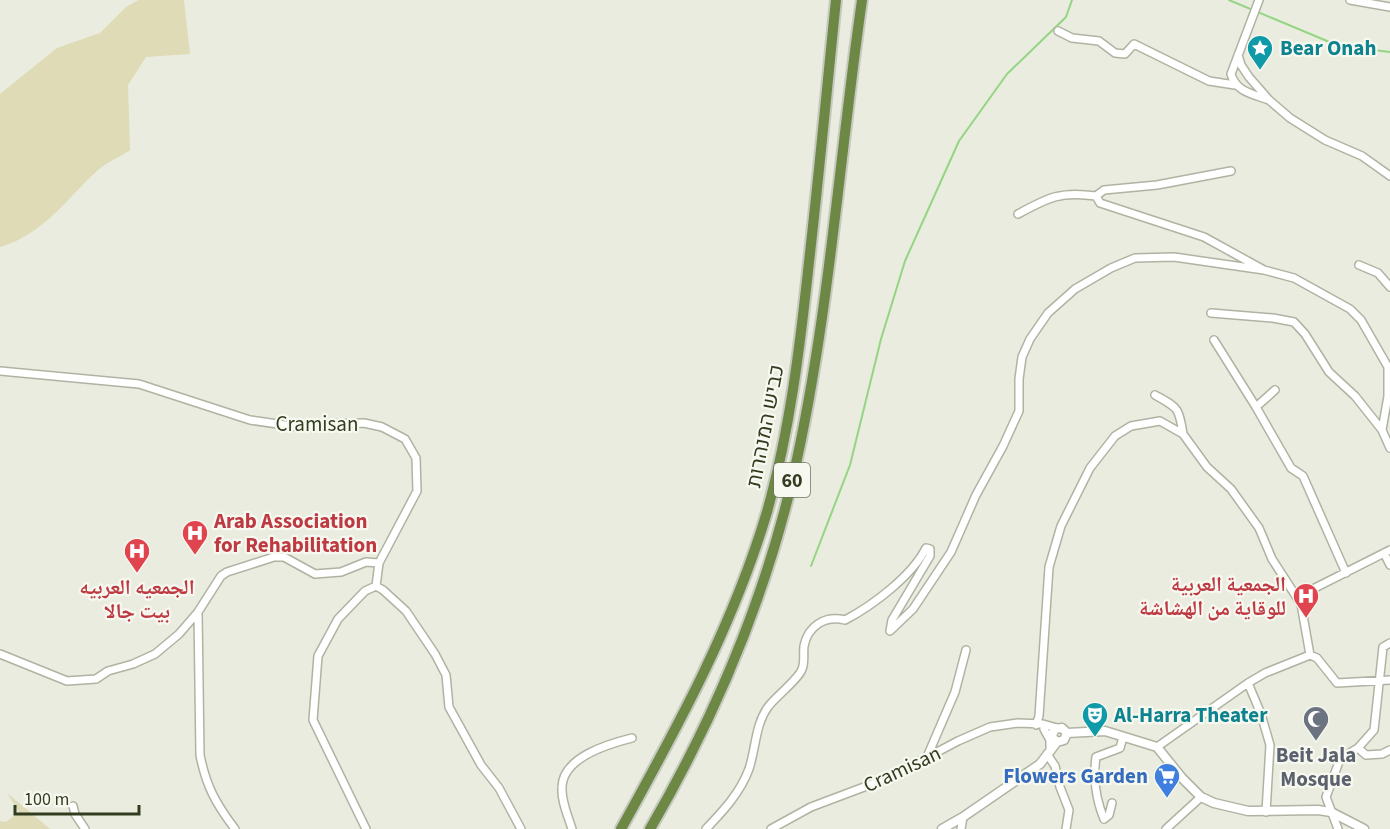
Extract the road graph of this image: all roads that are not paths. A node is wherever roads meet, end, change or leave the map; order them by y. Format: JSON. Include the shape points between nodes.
{"nodes":[{"id":1,"x":836,"y":0,"type":"edge"},
{"id":2,"x":862,"y":0,"type":"edge"},
{"id":3,"x":1258,"y":0,"type":"edge"},
{"id":4,"x":1350,"y":0,"type":"edge"},
{"id":5,"x":1362,"y":1,"type":"edge"},
{"id":6,"x":1390,"y":7,"type":"edge"},
{"id":7,"x":1058,"y":31,"type":"dead end"},
{"id":8,"x":1238,"y":55,"type":"junction"},
{"id":9,"x":1236,"y":85,"type":"junction"},
{"id":10,"x":1269,"y":100,"type":"junction"},
{"id":11,"x":1231,"y":171,"type":"dead end"},
{"id":12,"x":1390,"y":176,"type":"edge"},
{"id":13,"x":1096,"y":196,"type":"junction"},
{"id":14,"x":1018,"y":214,"type":"dead end"},
{"id":15,"x":1359,"y":265,"type":"dead end"},
{"id":16,"x":1264,"y":270,"type":"junction"},
{"id":17,"x":1390,"y":287,"type":"edge"},
{"id":18,"x":1211,"y":313,"type":"dead end"},
{"id":19,"x":1214,"y":340,"type":"dead end"},
{"id":20,"x":0,"y":371,"type":"edge"},
{"id":21,"x":1275,"y":390,"type":"dead end"},
{"id":22,"x":1155,"y":395,"type":"dead end"},
{"id":23,"x":1256,"y":407,"type":"junction"},
{"id":24,"x":1382,"y":430,"type":"junction"},
{"id":25,"x":1183,"y":434,"type":"junction"},
{"id":26,"x":1390,"y":448,"type":"edge"},
{"id":27,"x":1387,"y":551,"type":"edge"},
{"id":28,"x":379,"y":563,"type":"junction"},
{"id":29,"x":1390,"y":565,"type":"edge"},
{"id":30,"x":1347,"y":573,"type":"junction"},
{"id":31,"x":376,"y":586,"type":"junction"},
{"id":32,"x":1298,"y":597,"type":"junction"},
{"id":33,"x":198,"y":612,"type":"junction"},
{"id":34,"x":1390,"y":643,"type":"edge"},
{"id":35,"x":966,"y":650,"type":"dead end"},
{"id":36,"x":0,"y":654,"type":"edge"},
{"id":37,"x":1310,"y":655,"type":"junction"},
{"id":38,"x":1379,"y":680,"type":"junction"},
{"id":39,"x":1390,"y":680,"type":"edge"},
{"id":40,"x":1248,"y":683,"type":"junction"},
{"id":41,"x":1036,"y":725,"type":"junction"},
{"id":42,"x":1057,"y":728,"type":"junction"},
{"id":43,"x":1044,"y":729,"type":"junction"},
{"id":44,"x":1067,"y":733,"type":"junction"},
{"id":45,"x":1123,"y":737,"type":"junction"},
{"id":46,"x":632,"y":738,"type":"dead end"},
{"id":47,"x":1055,"y":740,"type":"junction"},
{"id":48,"x":1157,"y":747,"type":"junction"},
{"id":49,"x":1358,"y":748,"type":"junction"},
{"id":50,"x":1390,"y":750,"type":"edge"},
{"id":51,"x":1048,"y":753,"type":"junction"},
{"id":52,"x":926,"y":759,"type":"junction"},
{"id":53,"x":1201,"y":796,"type":"junction"},
{"id":54,"x":1112,"y":803,"type":"dead end"},
{"id":55,"x":73,"y":806,"type":"dead end"},
{"id":56,"x":1266,"y":812,"type":"junction"},
{"id":57,"x":1330,"y":812,"type":"junction"},
{"id":58,"x":963,"y":818,"type":"junction"},
{"id":59,"x":85,"y":829,"type":"edge"},
{"id":60,"x":235,"y":829,"type":"edge"},
{"id":61,"x":366,"y":829,"type":"edge"},
{"id":62,"x":521,"y":829,"type":"edge"},
{"id":63,"x":572,"y":829,"type":"edge"},
{"id":64,"x":621,"y":829,"type":"edge"},
{"id":65,"x":650,"y":829,"type":"edge"},
{"id":66,"x":706,"y":829,"type":"edge"},
{"id":67,"x":771,"y":829,"type":"edge"},
{"id":68,"x":942,"y":829,"type":"edge"},
{"id":69,"x":961,"y":829,"type":"edge"},
{"id":70,"x":1066,"y":829,"type":"edge"},
{"id":71,"x":1166,"y":829,"type":"edge"},
{"id":72,"x":1338,"y":829,"type":"edge"},
{"id":73,"x":1364,"y":829,"type":"edge"}],
"edges":[{"from":1,"to":64,"type":"highway","name":"כביש המנהרות","number":"60","via":[[798,363],[781,459],[739,593],[712,659]]},
{"from":2,"to":65,"type":"highway","name":"כביש המנהרות","number":"60","via":[[816,357],[793,478],[746,632],[720,696]]},
{"from":3,"to":8,"type":"street"},
{"from":4,"to":5,"type":"street"},
{"from":5,"to":6,"type":"street"},
{"from":7,"to":9,"type":"street","via":[[1072,38],[1099,41],[1115,53],[1125,54],[1134,44],[1209,81]]},
{"from":8,"to":9,"type":"street","via":[[1231,74]]},
{"from":8,"to":10,"type":"street","via":[[1241,65]]},
{"from":9,"to":10,"type":"street"},
{"from":10,"to":12,"type":"street","via":[[1325,140],[1362,156]]},
{"from":11,"to":13,"type":"street","via":[[1104,190]]},
{"from":13,"to":14,"type":"street","via":[[1063,194]]},
{"from":13,"to":16,"type":"street","via":[[1100,203],[1204,237]]},
{"from":15,"to":17,"type":"street","via":[[1378,273]]},
{"from":16,"to":24,"type":"street","via":[[1293,278],[1350,309],[1360,320],[1388,366]]},
{"from":16,"to":66,"type":"street","via":[[1174,257],[1135,258],[1075,289],[1048,313],[1022,357],[1019,411],[951,552],[927,589],[890,631],[892,620],[930,556],[930,549],[926,548],[899,581],[856,614],[845,620],[824,619],[814,626],[805,643],[802,670],[768,707],[758,729],[749,768],[733,801]]},
{"from":18,"to":24,"type":"street","via":[[1294,322],[1329,372],[1355,396]]},
{"from":19,"to":23,"type":"street"},
{"from":20,"to":28,"type":"street","name":"Cramisan","via":[[139,384],[219,412],[275,425],[305,428],[364,423],[382,427],[405,440],[416,458],[417,491]]},
{"from":21,"to":23,"type":"street"},
{"from":22,"to":25,"type":"street","via":[[1178,409]]},
{"from":23,"to":30,"type":"street","via":[[1291,468],[1303,476]]},
{"from":24,"to":26,"type":"street"},
{"from":25,"to":32,"type":"street","via":[[1207,467],[1232,489],[1259,528],[1288,587]]},
{"from":25,"to":41,"type":"street","via":[[1160,421],[1131,426],[1115,436],[1090,468],[1061,526],[1049,567]]},
{"from":27,"to":29,"type":"street"},
{"from":27,"to":30,"type":"street"},
{"from":28,"to":31,"type":"street","name":"Cramisan"},
{"from":28,"to":33,"type":"street","via":[[366,562],[341,572],[315,574],[284,557],[260,560],[220,576]]},
{"from":30,"to":32,"type":"street"},
{"from":31,"to":61,"type":"street","via":[[365,591],[338,620],[318,656],[313,720]]},
{"from":31,"to":62,"type":"street","via":[[406,610],[435,654],[446,675],[449,707]]},
{"from":32,"to":37,"type":"street"},
{"from":33,"to":36,"type":"street","via":[[155,654],[96,679],[67,681]]},
{"from":33,"to":60,"type":"street","via":[[200,755],[210,792]]},
{"from":34,"to":38,"type":"street","via":[[1383,647]]},
{"from":35,"to":52,"type":"street","via":[[955,692]]},
{"from":37,"to":38,"type":"street","via":[[1337,683]]},
{"from":37,"to":40,"type":"street"},
{"from":38,"to":39,"type":"street"},
{"from":38,"to":49,"type":"street","via":[[1374,730]]},
{"from":40,"to":48,"type":"street"},
{"from":40,"to":56,"type":"street","via":[[1270,745]]},
{"from":41,"to":42,"type":"street","name":"Cramisan"},
{"from":41,"to":43,"type":"street"},
{"from":41,"to":52,"type":"street","name":"Cramisan","via":[[1018,723],[990,728]]},
{"from":42,"to":44,"type":"street"},
{"from":42,"to":47,"type":"street","via":[[1053,731]]},
{"from":43,"to":47,"type":"street"},
{"from":43,"to":51,"type":"street","via":[[1050,740]]},
{"from":44,"to":45,"type":"street","via":[[1105,731]]},
{"from":44,"to":47,"type":"street","via":[[1064,740]]},
{"from":45,"to":48,"type":"street"},
{"from":45,"to":54,"type":"street","via":[[1120,748],[1096,757],[1094,772],[1104,819]]},
{"from":46,"to":63,"type":"street","via":[[586,755],[564,778],[564,801]]},
{"from":47,"to":51,"type":"street"},
{"from":48,"to":53,"type":"street"},
{"from":49,"to":50,"type":"street","via":[[1366,755]]},
{"from":49,"to":57,"type":"street","via":[[1340,759],[1326,797]]},
{"from":51,"to":58,"type":"street","via":[[1040,764]]},
{"from":51,"to":70,"type":"street","via":[[1069,810]]},
{"from":52,"to":67,"type":"street","name":"Cramisan","via":[[811,807]]},
{"from":53,"to":56,"type":"street","via":[[1248,812]]},
{"from":53,"to":71,"type":"street"},
{"from":55,"to":59,"type":"street"},
{"from":56,"to":57,"type":"street"},
{"from":57,"to":72,"type":"street"},
{"from":57,"to":73,"type":"street"},
{"from":58,"to":68,"type":"street"},
{"from":58,"to":69,"type":"street"}]}
